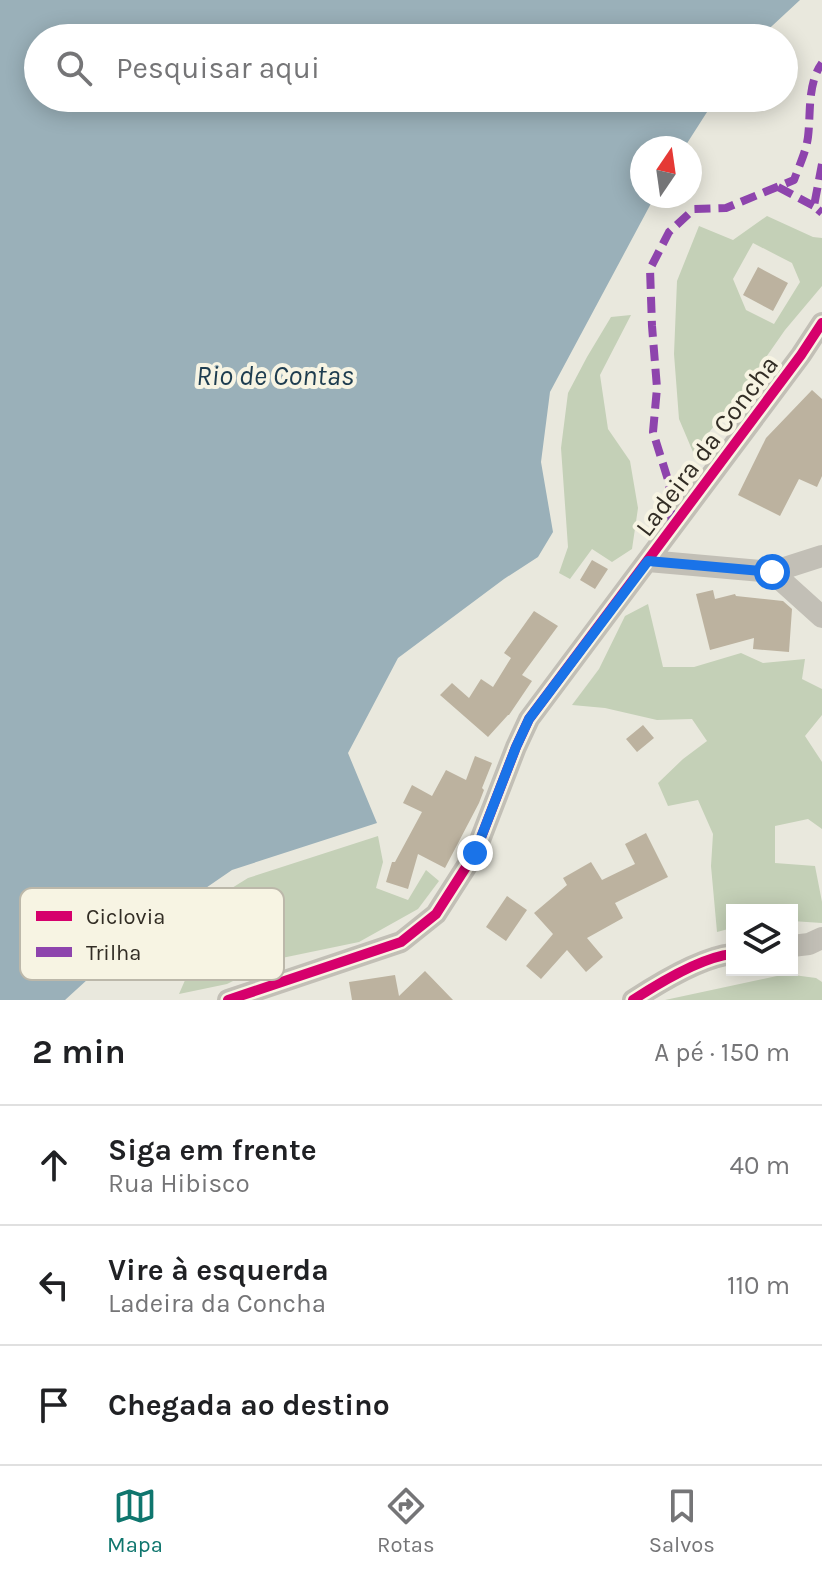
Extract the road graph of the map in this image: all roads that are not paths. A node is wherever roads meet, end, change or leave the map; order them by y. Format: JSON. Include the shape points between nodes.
{"nodes":[{"id":1,"x":818,"y":334,"type":"edge"},
{"id":2,"x":822,"y":556,"type":"edge"},
{"id":3,"x":648,"y":561,"type":"junction"},
{"id":4,"x":772,"y":572,"type":"junction"},
{"id":5,"x":822,"y":617,"type":"edge"},
{"id":6,"x":726,"y":954,"type":"edge"},
{"id":7,"x":228,"y":1000,"type":"edge"},
{"id":8,"x":633,"y":1000,"type":"edge"}],
"edges":[{"from":1,"to":3,"type":"street","name":"Ladeira da Concha"},
{"from":2,"to":4,"type":"street"},
{"from":3,"to":4,"type":"street"},
{"from":3,"to":7,"type":"street","name":"Ladeira da Concha","via":[[529,719],[475,853],[436,914],[401,942]]},
{"from":4,"to":5,"type":"street"},
{"from":6,"to":8,"type":"street"}]}
